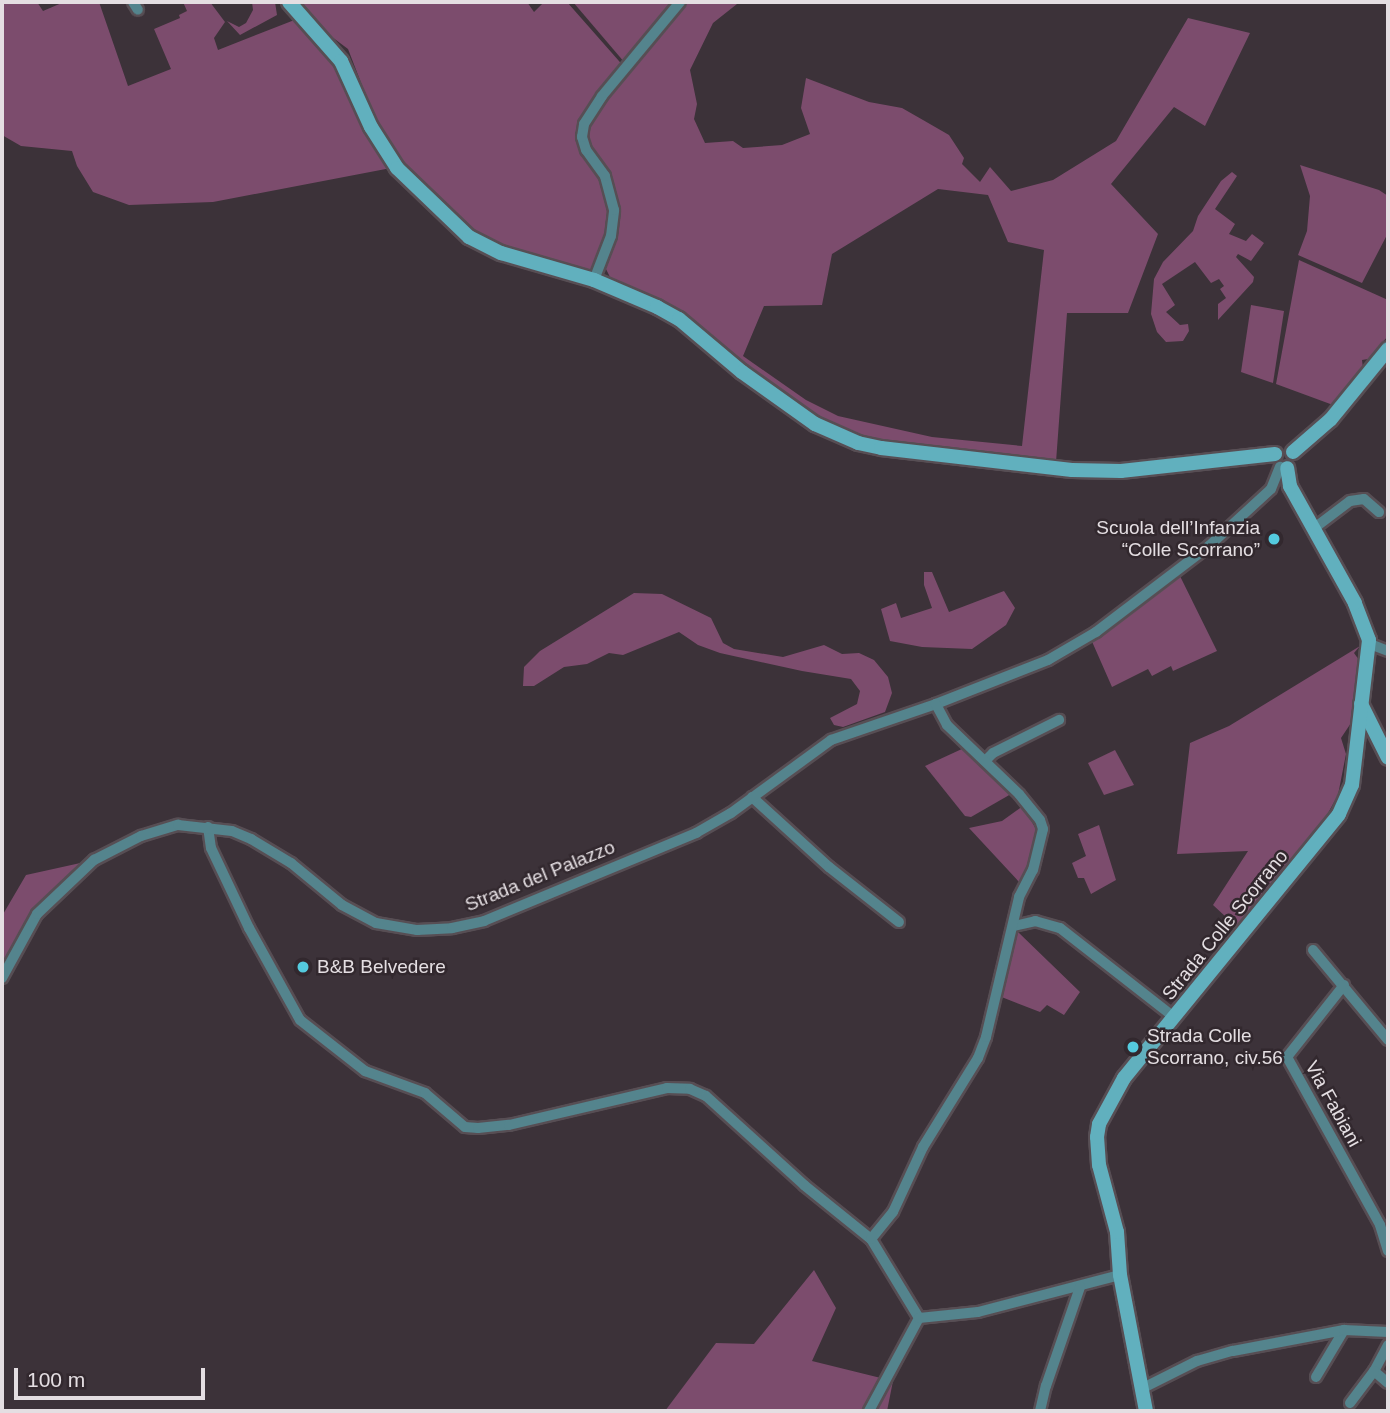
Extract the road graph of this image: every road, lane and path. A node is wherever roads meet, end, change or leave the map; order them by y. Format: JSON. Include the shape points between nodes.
{"nodes":[{"id":1,"x":289,"y":2,"type":"edge"},
{"id":2,"x":678,"y":6,"type":"edge"},
{"id":3,"x":594,"y":280,"type":"junction"},
{"id":4,"x":1388,"y":349,"type":"edge"},
{"id":5,"x":1279,"y":463,"type":"junction"},
{"id":6,"x":1379,"y":512,"type":"dead end"},
{"id":7,"x":1313,"y":529,"type":"junction"},
{"id":8,"x":1370,"y":644,"type":"junction"},
{"id":9,"x":1388,"y":651,"type":"edge"},
{"id":10,"x":936,"y":704,"type":"junction"},
{"id":11,"x":1361,"y":704,"type":"junction"},
{"id":12,"x":1059,"y":720,"type":"dead end"},
{"id":13,"x":1388,"y":758,"type":"edge"},
{"id":14,"x":985,"y":761,"type":"junction"},
{"id":15,"x":752,"y":797,"type":"junction"},
{"id":16,"x":208,"y":827,"type":"junction"},
{"id":17,"x":899,"y":922,"type":"dead end"},
{"id":18,"x":1014,"y":926,"type":"junction"},
{"id":19,"x":1312,"y":950,"type":"dead end"},
{"id":20,"x":2,"y":978,"type":"edge"},
{"id":21,"x":1344,"y":985,"type":"junction"},
{"id":22,"x":1175,"y":1018,"type":"junction"},
{"id":23,"x":1388,"y":1040,"type":"edge"},
{"id":24,"x":871,"y":1239,"type":"junction"},
{"id":25,"x":1388,"y":1251,"type":"edge"},
{"id":26,"x":1120,"y":1275,"type":"junction"},
{"id":27,"x":1080,"y":1287,"type":"junction"},
{"id":28,"x":919,"y":1318,"type":"junction"},
{"id":29,"x":1344,"y":1330,"type":"junction"},
{"id":30,"x":1388,"y":1332,"type":"edge"},
{"id":31,"x":1388,"y":1345,"type":"edge"},
{"id":32,"x":1374,"y":1371,"type":"junction"},
{"id":33,"x":1316,"y":1377,"type":"dead end"},
{"id":34,"x":1388,"y":1383,"type":"edge"},
{"id":35,"x":1141,"y":1389,"type":"junction"},
{"id":36,"x":1350,"y":1403,"type":"dead end"},
{"id":37,"x":869,"y":1411,"type":"edge"},
{"id":38,"x":1040,"y":1411,"type":"edge"},
{"id":39,"x":1146,"y":1411,"type":"edge"}],
"edges":[{"from":1,"to":3,"type":"street","via":[[341,61],[371,127],[397,168],[455,225],[501,253]]},
{"from":2,"to":3,"type":"street","via":[[584,124],[586,150],[605,176],[614,210],[611,236]]},
{"from":3,"to":5,"type":"street","via":[[679,319],[742,373],[815,425],[858,443],[1093,471],[1256,458]]},
{"from":4,"to":5,"type":"street","via":[[1331,419],[1293,452],[1294,460]]},
{"from":5,"to":7,"type":"street","name":"Strada Colle Scorrano"},
{"from":5,"to":10,"type":"street","name":"Strada del Palazzo","via":[[1271,489],[1209,546],[1096,632],[1048,660]]},
{"from":6,"to":7,"type":"street","via":[[1358,499],[1350,500]]},
{"from":7,"to":8,"type":"street","name":"Strada Colle Scorrano","via":[[1355,603]]},
{"from":8,"to":9,"type":"street"},
{"from":8,"to":11,"type":"street","name":"Strada Colle Scorrano"},
{"from":10,"to":14,"type":"street","via":[[947,725]]},
{"from":10,"to":15,"type":"street","name":"Strada del Palazzo","via":[[831,740]]},
{"from":11,"to":13,"type":"street"},
{"from":11,"to":22,"type":"street","name":"Strada Colle Scorrano","via":[[1347,801]]},
{"from":12,"to":14,"type":"street"},
{"from":14,"to":18,"type":"street","via":[[1042,824]]},
{"from":15,"to":16,"type":"street","name":"Strada del Palazzo","via":[[696,833],[484,921],[417,930],[376,923],[341,905],[270,848],[232,831]]},
{"from":15,"to":17,"type":"street"},
{"from":16,"to":20,"type":"street","name":"Strada del Palazzo","via":[[167,827],[94,860],[37,914]]},
{"from":16,"to":24,"type":"street","via":[[211,848],[300,1020],[365,1070],[425,1093],[465,1127],[478,1128],[667,1088],[690,1089],[706,1096]]},
{"from":18,"to":22,"type":"street","via":[[1035,921],[1060,928]]},
{"from":18,"to":24,"type":"street","via":[[978,1058],[923,1147],[893,1212]]},
{"from":19,"to":21,"type":"street"},
{"from":21,"to":23,"type":"street"},
{"from":21,"to":25,"type":"street","name":"Via Fabiani","via":[[1287,1057],[1380,1225]]},
{"from":22,"to":26,"type":"street","name":"Strada Colle Scorrano","via":[[1125,1078],[1099,1124],[1097,1151],[1117,1232]]},
{"from":24,"to":28,"type":"street"},
{"from":26,"to":27,"type":"street"},
{"from":26,"to":35,"type":"street","name":"Strada Colle Scorrano"},
{"from":27,"to":28,"type":"street","via":[[978,1312]]},
{"from":27,"to":38,"type":"street"},
{"from":28,"to":37,"type":"street"},
{"from":29,"to":30,"type":"street"},
{"from":29,"to":33,"type":"street"},
{"from":29,"to":35,"type":"street","via":[[1197,1361]]},
{"from":31,"to":32,"type":"street"},
{"from":32,"to":34,"type":"street"},
{"from":32,"to":36,"type":"street"},
{"from":35,"to":39,"type":"street","name":"Strada Colle Scorrano"}]}
